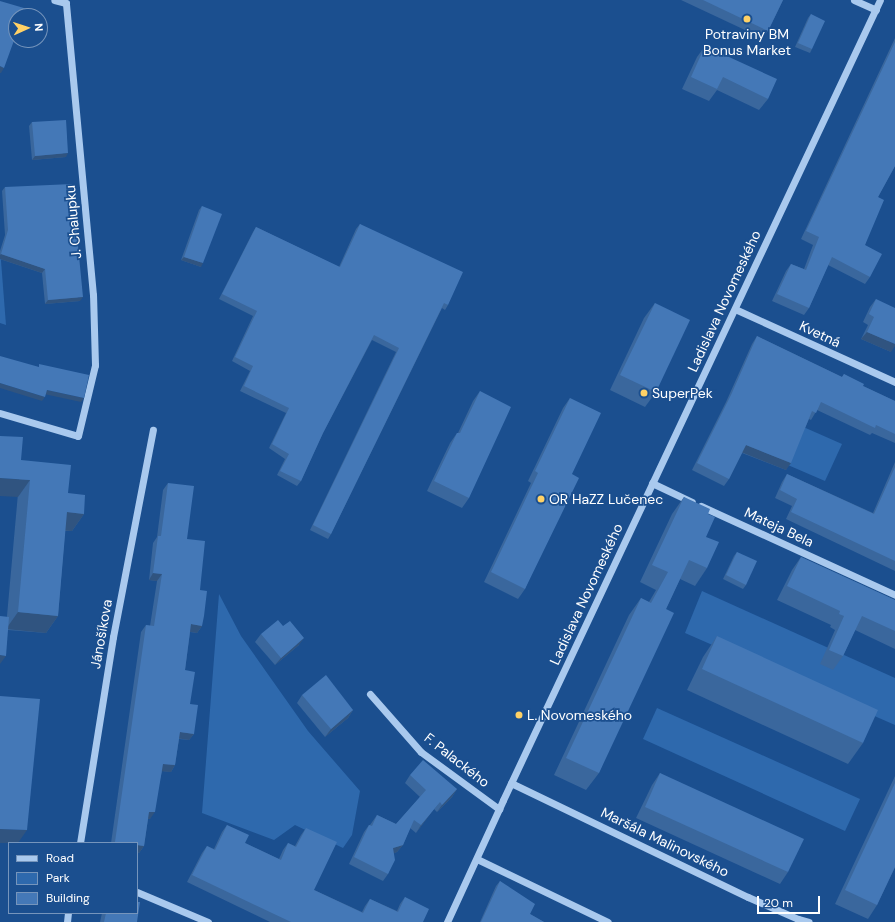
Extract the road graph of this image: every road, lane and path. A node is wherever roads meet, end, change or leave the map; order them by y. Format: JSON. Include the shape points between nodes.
{"nodes":[{"id":1,"x":54,"y":0,"type":"edge"},
{"id":2,"x":854,"y":0,"type":"edge"},
{"id":3,"x":880,"y":0,"type":"edge"},
{"id":4,"x":876,"y":10,"type":"junction"},
{"id":5,"x":735,"y":309,"type":"junction"},
{"id":6,"x":895,"y":382,"type":"edge"},
{"id":7,"x":0,"y":413,"type":"edge"},
{"id":8,"x":153,"y":430,"type":"dead end"},
{"id":9,"x":652,"y":483,"type":"junction"},
{"id":10,"x":895,"y":595,"type":"edge"},
{"id":11,"x":370,"y":694,"type":"dead end"},
{"id":12,"x":511,"y":783,"type":"junction"},
{"id":13,"x":499,"y":808,"type":"junction"},
{"id":14,"x":80,"y":842,"type":"edge"},
{"id":15,"x":477,"y":859,"type":"junction"},
{"id":16,"x":138,"y":892,"type":"edge"},
{"id":17,"x":208,"y":922,"type":"edge"},
{"id":18,"x":447,"y":922,"type":"edge"},
{"id":19,"x":608,"y":922,"type":"edge"},
{"id":20,"x":809,"y":922,"type":"edge"}],
"edges":[{"from":1,"to":7,"type":"street","name":"J. Chalupku","via":[[66,3],[93,295],[95,365],[78,436]]},
{"from":2,"to":4,"type":"street"},
{"from":3,"to":4,"type":"street","name":"Ladislava Novomeského"},
{"from":4,"to":5,"type":"street","name":"Ladislava Novomeského"},
{"from":5,"to":6,"type":"street","name":"Kvetná"},
{"from":5,"to":9,"type":"street","name":"Ladislava Novomeského"},
{"from":8,"to":14,"type":"street","name":"Jánošíkova","via":[[113,637]]},
{"from":9,"to":10,"type":"street","name":"Mateja Bela"},
{"from":9,"to":12,"type":"street","name":"Ladislava Novomeského"},
{"from":11,"to":13,"type":"street","name":"F. Palackého","via":[[421,752]]},
{"from":12,"to":13,"type":"street","name":"Ladislava Novomeského"},
{"from":12,"to":20,"type":"street","name":"Maršála Malinovského","via":[[748,897]]},
{"from":13,"to":15,"type":"street","name":"Ladislava Novomeského"},
{"from":15,"to":18,"type":"street","name":"Ladislava Novomeského"},
{"from":15,"to":19,"type":"street"},
{"from":16,"to":17,"type":"street"}]}
